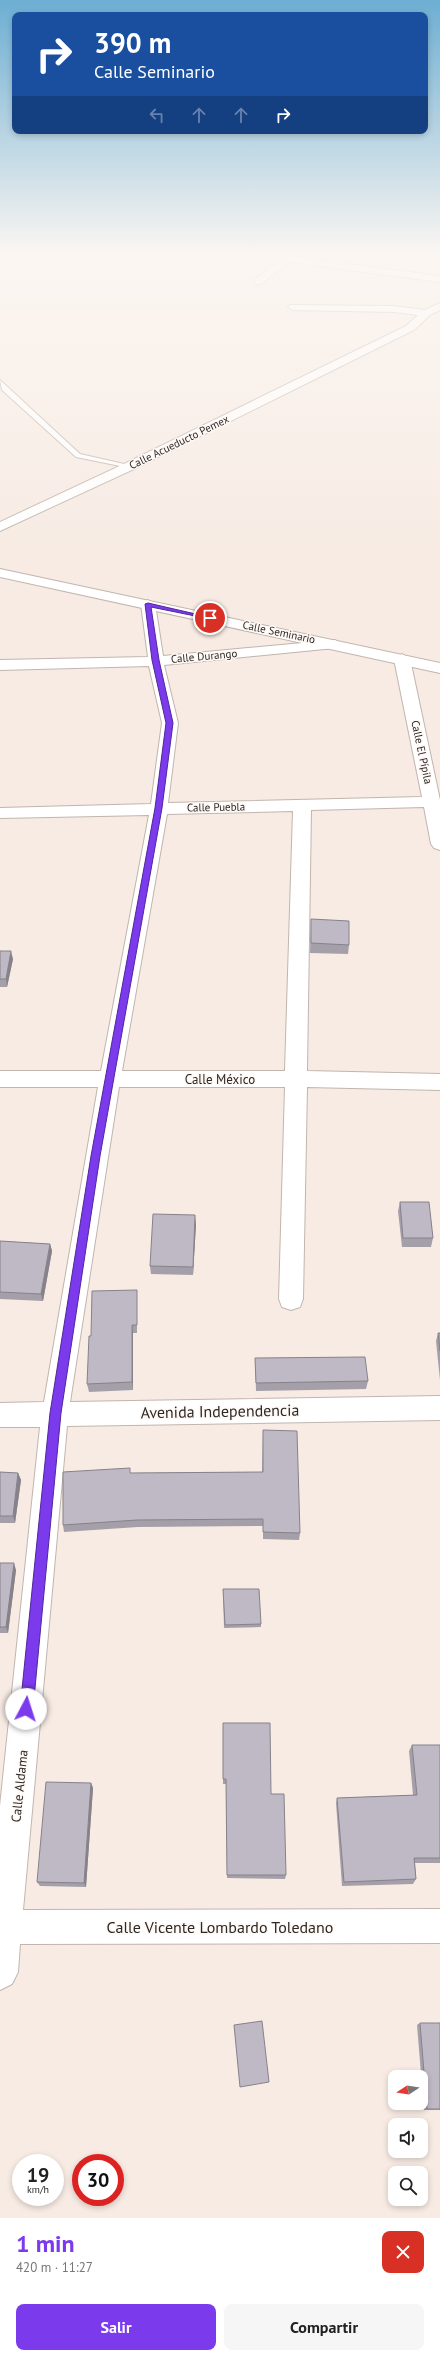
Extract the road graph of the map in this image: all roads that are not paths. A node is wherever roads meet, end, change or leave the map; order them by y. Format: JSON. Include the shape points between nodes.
{"nodes":[{"id":1,"x":352,"y":357,"type":"edge"},
{"id":2,"x":0,"y":382,"type":"edge"},
{"id":3,"x":130,"y":466,"type":"junction"},
{"id":4,"x":0,"y":527,"type":"edge"},
{"id":5,"x":0,"y":573,"type":"edge"},
{"id":6,"x":148,"y":604,"type":"junction"},
{"id":7,"x":335,"y":644,"type":"junction"},
{"id":8,"x":402,"y":659,"type":"junction"},
{"id":9,"x":156,"y":660,"type":"junction"},
{"id":10,"x":0,"y":665,"type":"edge"},
{"id":11,"x":440,"y":668,"type":"edge"},
{"id":12,"x":433,"y":802,"type":"junction"},
{"id":13,"x":302,"y":805,"type":"junction"},
{"id":14,"x":159,"y":808,"type":"junction"},
{"id":15,"x":0,"y":813,"type":"edge"},
{"id":16,"x":440,"y":844,"type":"edge"},
{"id":17,"x":0,"y":1079,"type":"edge"},
{"id":18,"x":295,"y":1079,"type":"junction"},
{"id":19,"x":111,"y":1080,"type":"junction"},
{"id":20,"x":440,"y":1082,"type":"edge"},
{"id":21,"x":291,"y":1299,"type":"dead end"},
{"id":22,"x":440,"y":1408,"type":"edge"},
{"id":23,"x":55,"y":1413,"type":"junction"},
{"id":24,"x":0,"y":1415,"type":"edge"},
{"id":25,"x":440,"y":1926,"type":"edge"},
{"id":26,"x":2,"y":1927,"type":"edge"},
{"id":27,"x":0,"y":1972,"type":"edge"}],
"edges":[{"from":1,"to":3,"type":"street","name":"Calle Acueducto Pemex"},
{"from":2,"to":3,"type":"lane","via":[[78,456]]},
{"from":3,"to":4,"type":"street","name":"Calle Acueducto Pemex"},
{"from":5,"to":6,"type":"street","name":"Calle Seminario"},
{"from":6,"to":7,"type":"street","name":"Calle Seminario"},
{"from":6,"to":9,"type":"street","name":"Calle Aldama"},
{"from":7,"to":8,"type":"street","name":"Calle Seminario"},
{"from":7,"to":9,"type":"street","name":"Calle Durango"},
{"from":8,"to":11,"type":"street","name":"Calle Seminario"},
{"from":8,"to":12,"type":"street","name":"Calle El Pípila"},
{"from":9,"to":10,"type":"street","name":"Calle Durango"},
{"from":9,"to":14,"type":"street","name":"Calle Aldama","via":[[170,723]]},
{"from":12,"to":13,"type":"street","name":"Calle Puebla"},
{"from":12,"to":16,"type":"street","name":"Calle El Pípila"},
{"from":13,"to":14,"type":"street","name":"Calle Puebla"},
{"from":13,"to":18,"type":"street"},
{"from":14,"to":15,"type":"street","name":"Calle Puebla"},
{"from":14,"to":19,"type":"street","name":"Calle Aldama"},
{"from":17,"to":19,"type":"street","name":"Calle México"},
{"from":18,"to":19,"type":"street","name":"Calle México"},
{"from":18,"to":20,"type":"street","name":"Calle México"},
{"from":18,"to":21,"type":"street"},
{"from":19,"to":23,"type":"street","name":"Calle Aldama","via":[[96,1156]]},
{"from":22,"to":23,"type":"street","name":"Avenida Independencia"},
{"from":23,"to":24,"type":"street","name":"Avenida Independencia"},
{"from":23,"to":26,"type":"street","name":"Calle Aldama"},
{"from":25,"to":26,"type":"street","name":"Calle Vicente Lombardo Toledano"},
{"from":26,"to":27,"type":"street","name":"Calle Aldama"}]}
